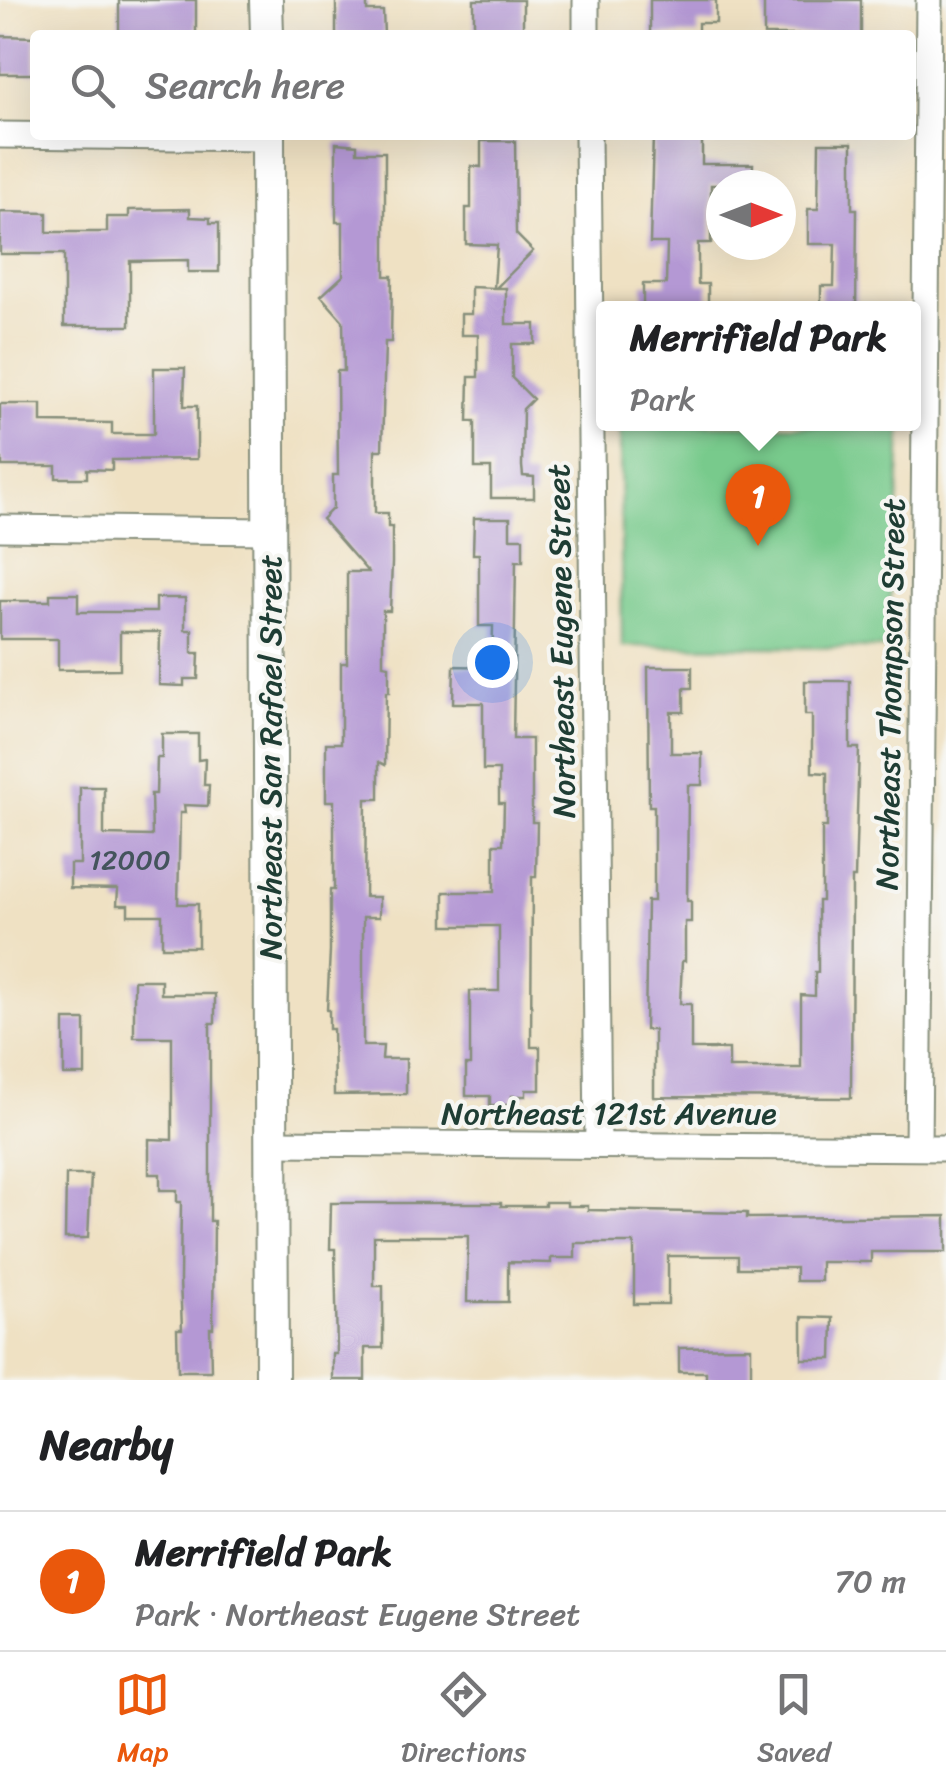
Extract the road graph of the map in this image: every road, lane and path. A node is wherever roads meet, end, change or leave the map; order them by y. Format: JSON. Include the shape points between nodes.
{"nodes":[{"id":1,"x":266,"y":0,"type":"edge"},
{"id":2,"x":586,"y":0,"type":"edge"},
{"id":3,"x":929,"y":0,"type":"edge"},
{"id":4,"x":267,"y":30,"type":"edge"},
{"id":5,"x":586,"y":30,"type":"edge"},
{"id":6,"x":0,"y":135,"type":"edge"},
{"id":7,"x":30,"y":135,"type":"edge"},
{"id":8,"x":268,"y":140,"type":"edge"},
{"id":9,"x":588,"y":140,"type":"edge"},
{"id":10,"x":0,"y":528,"type":"edge"},
{"id":11,"x":269,"y":531,"type":"junction"},
{"id":12,"x":272,"y":1142,"type":"junction"},
{"id":13,"x":598,"y":1145,"type":"junction"},
{"id":14,"x":918,"y":1148,"type":"junction"},
{"id":15,"x":946,"y":1148,"type":"edge"},
{"id":16,"x":272,"y":1380,"type":"edge"}],
"edges":[{"from":1,"to":4,"type":"street"},
{"from":2,"to":5,"type":"street"},
{"from":3,"to":14,"type":"street","name":"Northeast Thompson Street"},
{"from":6,"to":7,"type":"street"},
{"from":8,"to":11,"type":"street","name":"Northeast San Rafael Street"},
{"from":9,"to":13,"type":"street","name":"Northeast Eugene Street"},
{"from":10,"to":11,"type":"street"},
{"from":11,"to":12,"type":"street","name":"Northeast San Rafael Street"},
{"from":12,"to":13,"type":"street","name":"Northeast 121st Avenue"},
{"from":12,"to":16,"type":"street","name":"Northeast San Rafael Street"},
{"from":13,"to":14,"type":"street","name":"Northeast 121st Avenue"},
{"from":14,"to":15,"type":"street","name":"Northeast 121st Avenue"}]}
